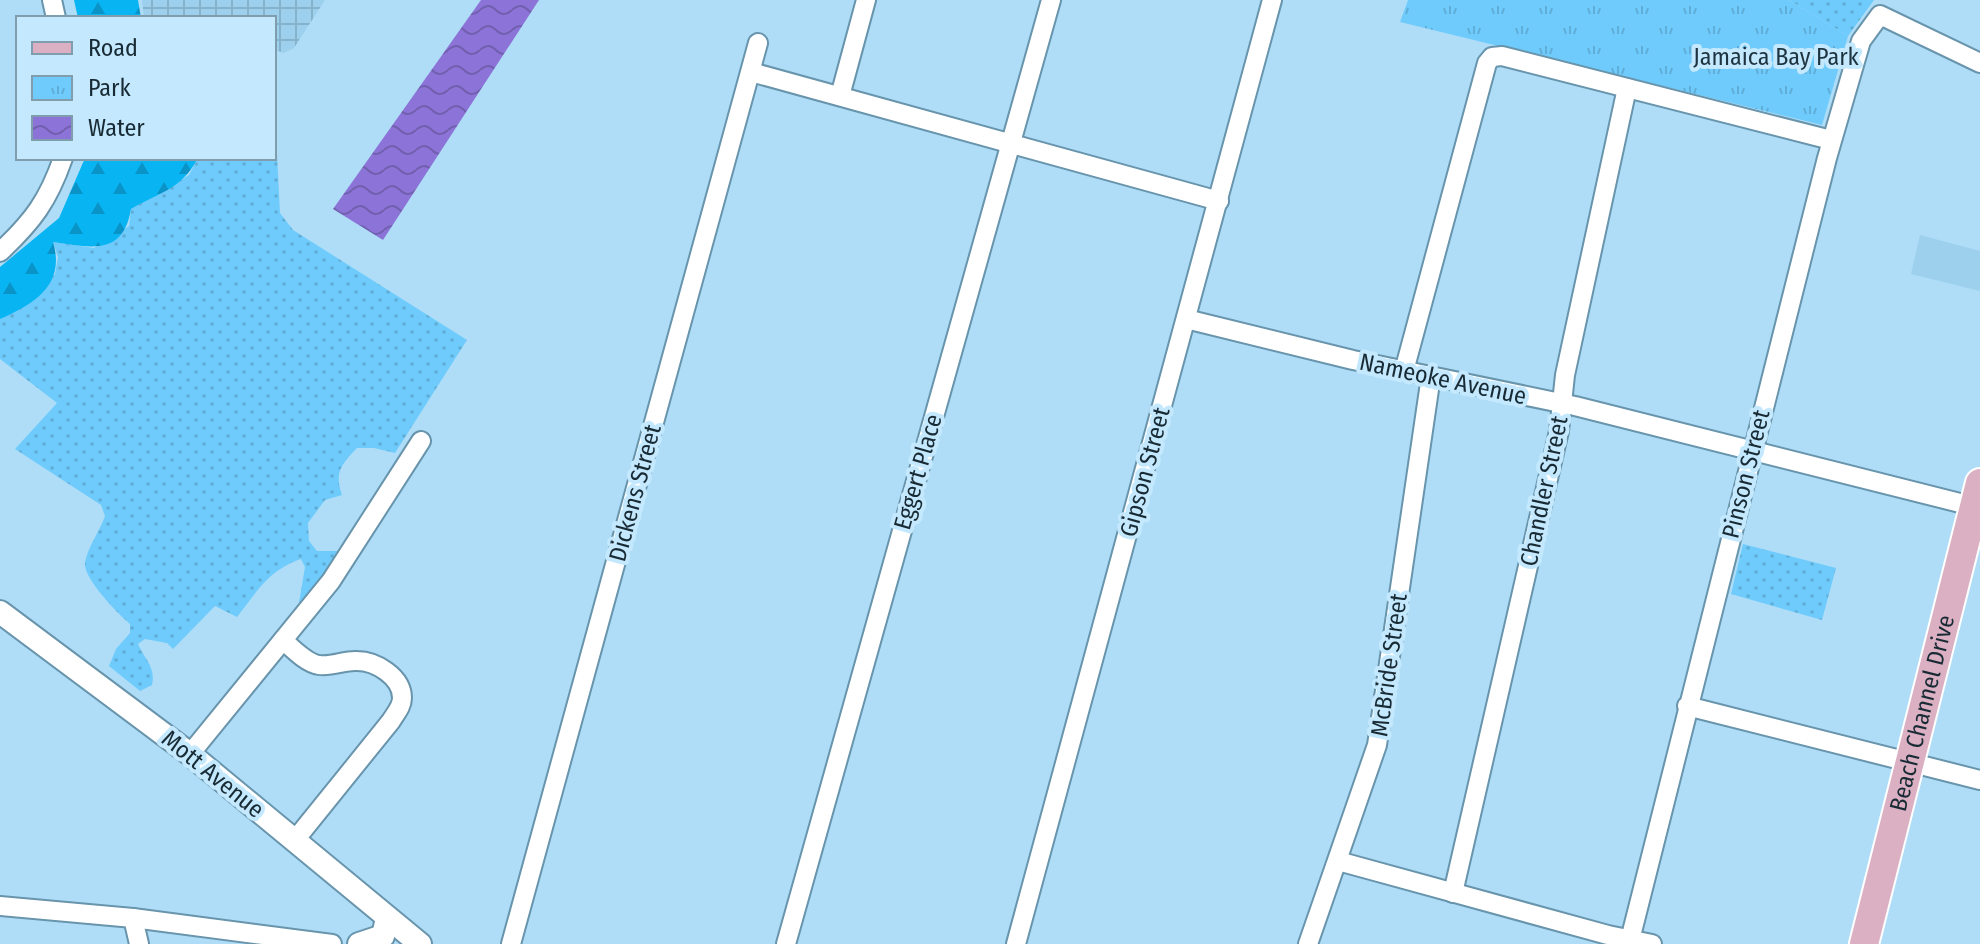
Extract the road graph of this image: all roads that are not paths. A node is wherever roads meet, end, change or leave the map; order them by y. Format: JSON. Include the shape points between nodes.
{"nodes":[{"id":1,"x":866,"y":0,"type":"edge"},
{"id":2,"x":1051,"y":0,"type":"edge"},
{"id":3,"x":1272,"y":0,"type":"edge"},
{"id":4,"x":758,"y":43,"type":"dead end"},
{"id":5,"x":1980,"y":63,"type":"edge"},
{"id":6,"x":751,"y":72,"type":"junction"},
{"id":7,"x":1627,"y":88,"type":"junction"},
{"id":8,"x":840,"y":96,"type":"junction"},
{"id":9,"x":1831,"y":140,"type":"junction"},
{"id":10,"x":1010,"y":143,"type":"junction"},
{"id":11,"x":62,"y":160,"type":"edge"},
{"id":12,"x":1219,"y":201,"type":"junction"},
{"id":13,"x":0,"y":252,"type":"edge"},
{"id":14,"x":1186,"y":319,"type":"junction"},
{"id":15,"x":1404,"y":371,"type":"junction"},
{"id":16,"x":1431,"y":376,"type":"junction"},
{"id":17,"x":1562,"y":403,"type":"junction"},
{"id":18,"x":421,"y":441,"type":"dead end"},
{"id":19,"x":1752,"y":450,"type":"junction"},
{"id":20,"x":1978,"y":499,"type":"edge"},
{"id":21,"x":1,"y":615,"type":"edge"},
{"id":22,"x":283,"y":640,"type":"junction"},
{"id":23,"x":1687,"y":706,"type":"junction"},
{"id":24,"x":190,"y":754,"type":"junction"},
{"id":25,"x":1910,"y":762,"type":"junction"},
{"id":26,"x":1980,"y":780,"type":"edge"},
{"id":27,"x":295,"y":840,"type":"junction"},
{"id":28,"x":1338,"y":861,"type":"junction"},
{"id":29,"x":1453,"y":893,"type":"junction"},
{"id":30,"x":0,"y":906,"type":"edge"},
{"id":31,"x":133,"y":918,"type":"junction"},
{"id":32,"x":387,"y":918,"type":"junction"},
{"id":33,"x":1630,"y":940,"type":"junction"},
{"id":34,"x":139,"y":944,"type":"edge"},
{"id":35,"x":332,"y":944,"type":"edge"},
{"id":36,"x":359,"y":944,"type":"edge"},
{"id":37,"x":420,"y":944,"type":"edge"},
{"id":38,"x":511,"y":944,"type":"edge"},
{"id":39,"x":786,"y":944,"type":"edge"},
{"id":40,"x":1016,"y":944,"type":"edge"},
{"id":41,"x":1308,"y":944,"type":"edge"},
{"id":42,"x":1652,"y":944,"type":"edge"},
{"id":43,"x":1864,"y":944,"type":"edge"}],
"edges":[{"from":1,"to":8,"type":"street"},
{"from":2,"to":10,"type":"street","name":"Eggert Place"},
{"from":3,"to":12,"type":"street","name":"Gipson Street"},
{"from":4,"to":6,"type":"street","name":"Dickens Street"},
{"from":5,"to":9,"type":"street","name":"Pinson Street","via":[[1880,15],[1861,41]]},
{"from":6,"to":8,"type":"street"},
{"from":6,"to":38,"type":"street","name":"Dickens Street"},
{"from":7,"to":9,"type":"street"},
{"from":7,"to":15,"type":"street","via":[[1502,56],[1487,63]]},
{"from":7,"to":17,"type":"street","name":"Chandler Street"},
{"from":8,"to":10,"type":"street"},
{"from":9,"to":19,"type":"street","name":"Pinson Street"},
{"from":10,"to":12,"type":"street"},
{"from":10,"to":39,"type":"street","name":"Eggert Place"},
{"from":11,"to":13,"type":"street","via":[[43,206]]},
{"from":12,"to":14,"type":"street","name":"Gipson Street"},
{"from":14,"to":15,"type":"street","name":"Nameoke Avenue"},
{"from":14,"to":40,"type":"street","name":"Gipson Street"},
{"from":15,"to":16,"type":"street","name":"Nameoke Avenue"},
{"from":16,"to":17,"type":"street","name":"Nameoke Avenue"},
{"from":16,"to":28,"type":"street","name":"McBride Street","via":[[1377,745]]},
{"from":17,"to":19,"type":"street","name":"Nameoke Avenue"},
{"from":17,"to":29,"type":"street","name":"Chandler Street"},
{"from":18,"to":22,"type":"street","via":[[331,581]]},
{"from":19,"to":20,"type":"street","name":"Nameoke Avenue"},
{"from":19,"to":23,"type":"street","name":"Pinson Street"},
{"from":20,"to":25,"type":"main road","name":"Beach Channel Drive"},
{"from":21,"to":24,"type":"street","name":"Mott Avenue"},
{"from":22,"to":24,"type":"street"},
{"from":22,"to":27,"type":"street","via":[[320,666],[353,660],[378,666],[399,685],[402,698],[391,721]]},
{"from":23,"to":25,"type":"street"},
{"from":23,"to":33,"type":"street","name":"Pinson Street"},
{"from":24,"to":27,"type":"street","name":"Mott Avenue"},
{"from":25,"to":26,"type":"street"},
{"from":25,"to":43,"type":"main road","name":"Beach Channel Drive"},
{"from":27,"to":32,"type":"street","name":"Mott Avenue"},
{"from":28,"to":29,"type":"street"},
{"from":28,"to":41,"type":"street","name":"McBride Street"},
{"from":29,"to":33,"type":"street"},
{"from":30,"to":31,"type":"street"},
{"from":31,"to":34,"type":"street"},
{"from":31,"to":35,"type":"street"},
{"from":32,"to":36,"type":"street","via":[[383,936]]},
{"from":32,"to":37,"type":"street","name":"Mott Avenue"},
{"from":33,"to":42,"type":"street"}]}
